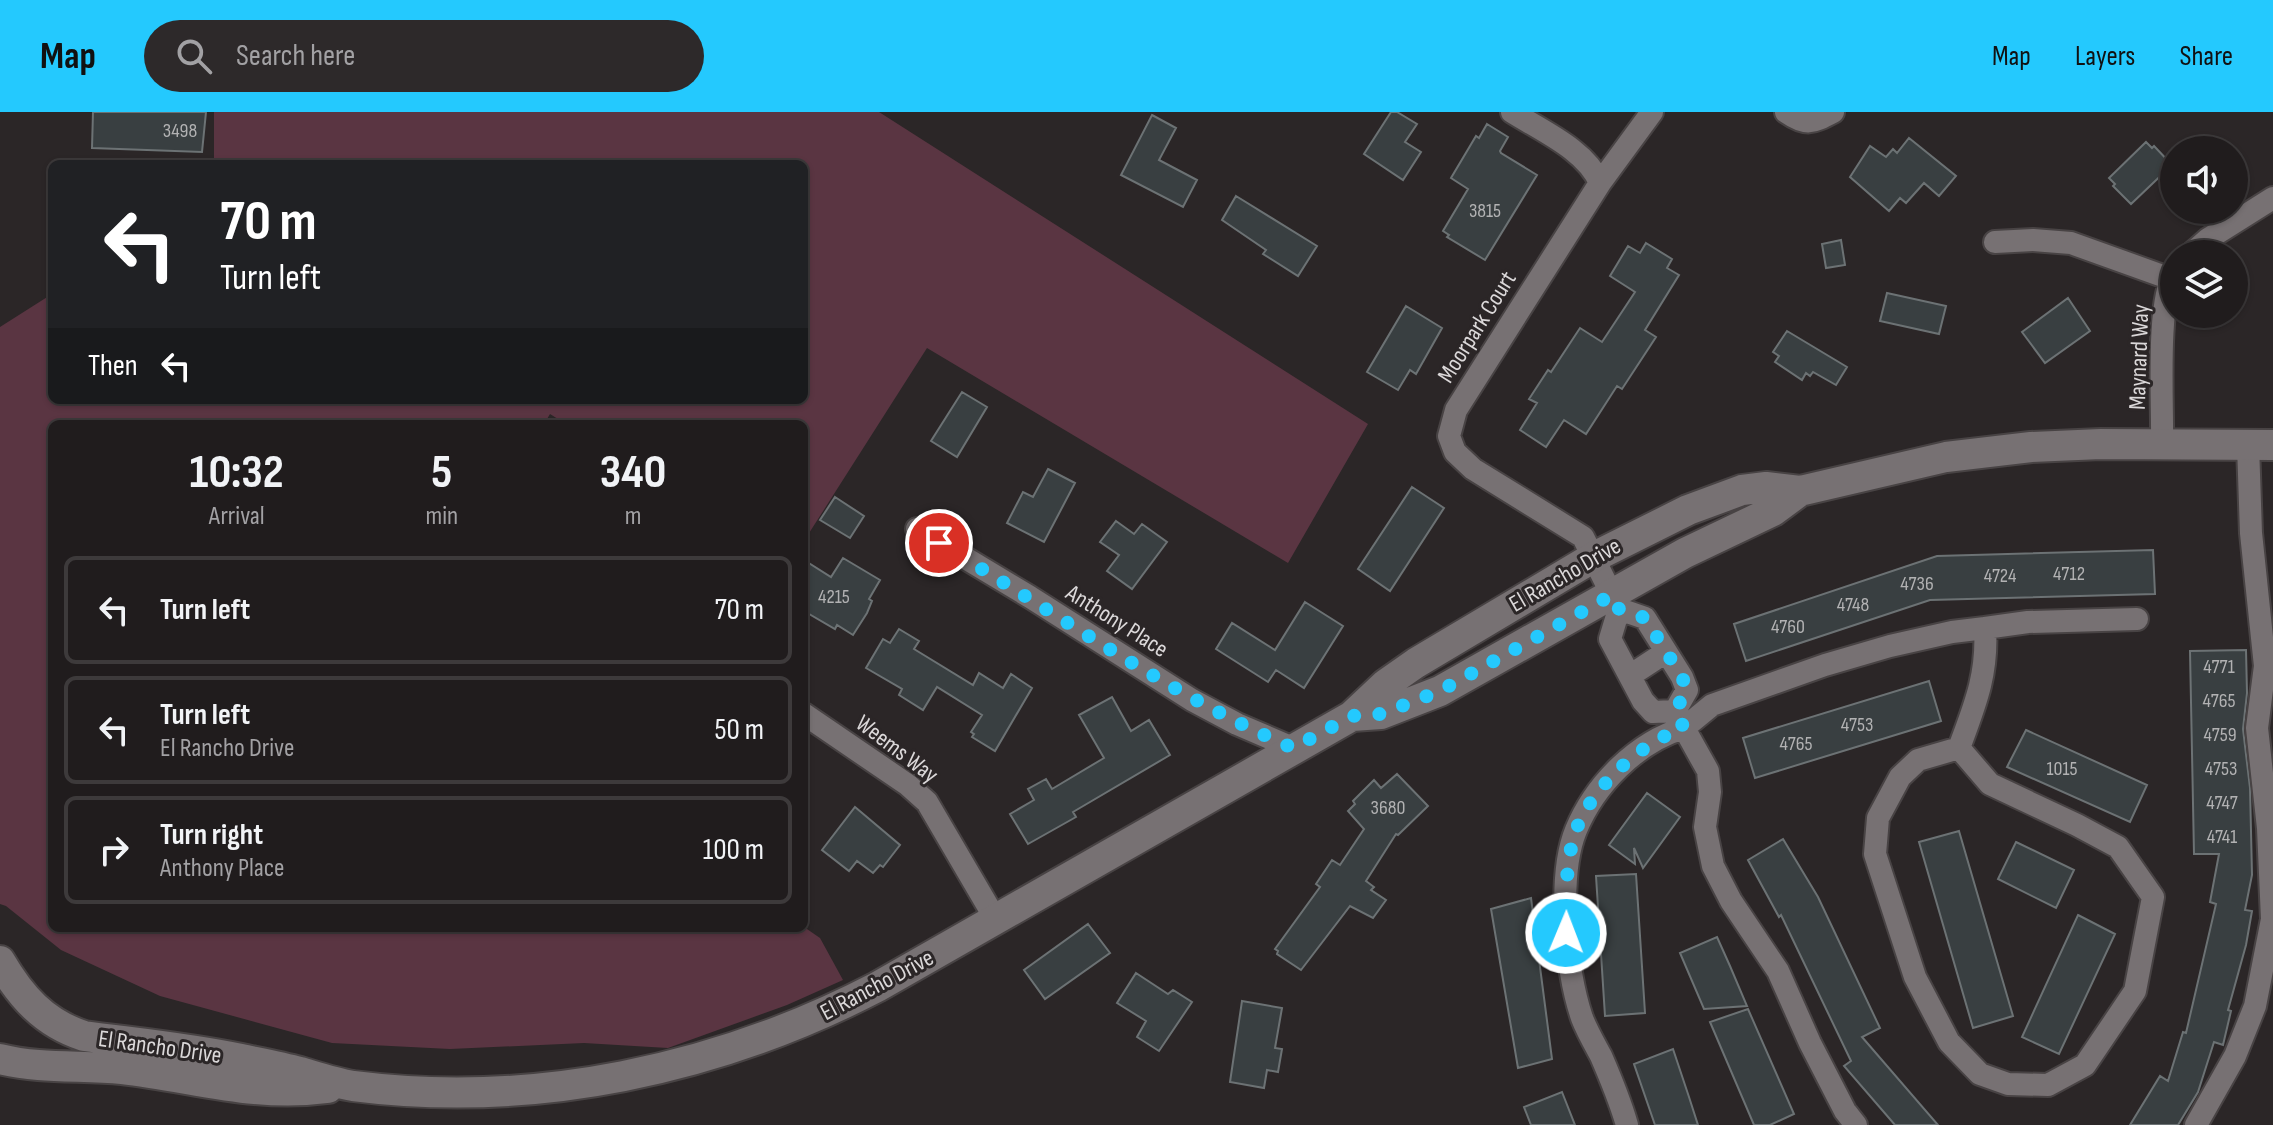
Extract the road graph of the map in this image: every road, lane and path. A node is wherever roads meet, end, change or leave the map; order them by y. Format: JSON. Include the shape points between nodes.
{"nodes":[{"id":1,"x":1512,"y":112,"type":"edge"},
{"id":2,"x":1652,"y":112,"type":"edge"},
{"id":3,"x":1786,"y":112,"type":"edge"},
{"id":4,"x":1833,"y":112,"type":"edge"},
{"id":5,"x":1600,"y":183,"type":"junction"},
{"id":6,"x":2273,"y":198,"type":"edge"},
{"id":7,"x":2207,"y":240,"type":"edge"},
{"id":8,"x":1995,"y":242,"type":"dead end"},
{"id":9,"x":2160,"y":272,"type":"edge"},
{"id":10,"x":2164,"y":328,"type":"edge"},
{"id":11,"x":2162,"y":444,"type":"junction"},
{"id":12,"x":2261,"y":445,"type":"edge"},
{"id":13,"x":1800,"y":491,"type":"junction"},
{"id":14,"x":917,"y":529,"type":"dead end"},
{"id":15,"x":1594,"y":557,"type":"junction"},
{"id":16,"x":1615,"y":602,"type":"junction"},
{"id":17,"x":2137,"y":619,"type":"dead end"},
{"id":18,"x":1985,"y":628,"type":"junction"},
{"id":19,"x":1666,"y":652,"type":"junction"},
{"id":20,"x":1631,"y":675,"type":"junction"},
{"id":21,"x":1352,"y":716,"type":"junction"},
{"id":22,"x":808,"y":717,"type":"edge"},
{"id":23,"x":1679,"y":719,"type":"junction"},
{"id":24,"x":1293,"y":748,"type":"junction"},
{"id":25,"x":1959,"y":748,"type":"junction"},
{"id":26,"x":996,"y":920,"type":"junction"},
{"id":27,"x":0,"y":963,"type":"edge"},
{"id":28,"x":2268,"y":966,"type":"edge"},
{"id":29,"x":0,"y":995,"type":"edge"},
{"id":30,"x":0,"y":1059,"type":"edge"},
{"id":31,"x":350,"y":1085,"type":"junction"},
{"id":32,"x":1627,"y":1125,"type":"edge"},
{"id":33,"x":1856,"y":1125,"type":"edge"},
{"id":34,"x":2196,"y":1125,"type":"edge"}],
"edges":[{"from":1,"to":5,"type":"street","via":[[1582,157]]},
{"from":2,"to":5,"type":"street"},
{"from":3,"to":4,"type":"street","via":[[1798,121],[1814,122]]},
{"from":5,"to":15,"type":"street","name":"Moorpark Court","via":[[1468,389],[1449,436],[1455,452],[1473,469],[1583,537]]},
{"from":6,"to":7,"type":"street"},
{"from":8,"to":9,"type":"street","via":[[2071,243]]},
{"from":10,"to":11,"type":"street","name":"Maynard Way"},
{"from":11,"to":12,"type":"main road","name":"El Rancho Drive"},
{"from":11,"to":13,"type":"main road","name":"El Rancho Drive","via":[[2031,447],[1946,457]]},
{"from":12,"to":28,"type":"street","via":[[2251,533],[2265,666],[2257,728],[2268,828]]},
{"from":13,"to":15,"type":"main road","name":"El Rancho Drive","via":[[1742,490],[1657,524]]},
{"from":13,"to":16,"type":"main road","name":"El Rancho Drive","via":[[1773,511],[1685,553]]},
{"from":14,"to":24,"type":"street","name":"Anthony Place","via":[[1192,700]]},
{"from":15,"to":16,"type":"street"},
{"from":15,"to":21,"type":"main road","name":"El Rancho Drive","via":[[1416,663]]},
{"from":16,"to":19,"type":"street","via":[[1645,618]]},
{"from":16,"to":20,"type":"street","via":[[1610,639]]},
{"from":16,"to":21,"type":"main road","name":"El Rancho Drive","via":[[1440,691],[1381,714]]},
{"from":17,"to":18,"type":"street"},
{"from":18,"to":23,"type":"street","via":[[1825,665]]},
{"from":18,"to":25,"type":"street","via":[[1987,658]]},
{"from":19,"to":20,"type":"street"},
{"from":19,"to":23,"type":"street","via":[[1687,690]]},
{"from":20,"to":23,"type":"street","via":[[1653,712]]},
{"from":21,"to":24,"type":"main road","name":"El Rancho Drive"},
{"from":22,"to":26,"type":"street","name":"Weems Way","via":[[927,802]]},
{"from":23,"to":32,"type":"street","via":[[1605,784],[1576,830],[1569,859],[1566,933],[1577,1000]]},
{"from":23,"to":33,"type":"street","via":[[1708,771],[1705,827],[1713,866],[1778,971]]},
{"from":24,"to":26,"type":"main road","name":"El Rancho Drive"},
{"from":25,"to":25,"type":"street","via":[[1990,784],[2118,847],[2153,897],[2135,991],[2085,1065],[2048,1085],[2008,1084],[1980,1074],[1949,1042],[1915,977],[1875,854],[1878,818],[1900,777],[1918,760]]},
{"from":26,"to":31,"type":"main road","name":"El Rancho Drive","via":[[835,1009],[690,1062],[586,1084],[514,1090]]},
{"from":27,"to":29,"type":"main road","name":"El Rancho Drive"},
{"from":27,"to":31,"type":"main road","name":"El Rancho Drive","via":[[38,1012],[68,1031],[236,1058]]},
{"from":28,"to":34,"type":"street","via":[[2235,1056]]},
{"from":30,"to":31,"type":"main road","name":"El Rancho Drive","via":[[126,1069],[247,1090]]}]}
